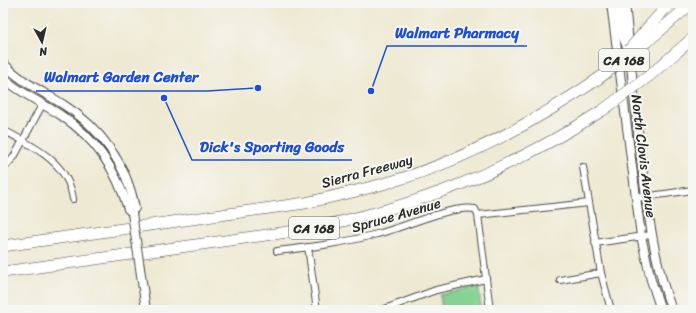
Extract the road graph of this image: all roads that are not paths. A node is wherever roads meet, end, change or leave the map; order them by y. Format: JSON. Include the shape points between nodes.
{"nodes":[{"id":1,"x":611,"y":3,"type":"edge"},
{"id":2,"x":618,"y":3,"type":"edge"},
{"id":3,"x":626,"y":3,"type":"edge"},
{"id":4,"x":670,"y":3,"type":"edge"},
{"id":5,"x":692,"y":3,"type":"edge"},
{"id":6,"x":647,"y":36,"type":"junction"},
{"id":7,"x":693,"y":38,"type":"edge"},
{"id":8,"x":693,"y":47,"type":"edge"},
{"id":9,"x":631,"y":59,"type":"junction"},
{"id":10,"x":3,"y":63,"type":"edge"},
{"id":11,"x":3,"y":70,"type":"edge"},
{"id":12,"x":649,"y":76,"type":"junction"},
{"id":13,"x":3,"y":78,"type":"edge"},
{"id":14,"x":31,"y":87,"type":"junction"},
{"id":15,"x":42,"y":105,"type":"junction"},
{"id":16,"x":3,"y":130,"type":"edge"},
{"id":17,"x":82,"y":132,"type":"junction"},
{"id":18,"x":23,"y":141,"type":"junction"},
{"id":19,"x":107,"y":144,"type":"junction"},
{"id":20,"x":583,"y":167,"type":"dead end"},
{"id":21,"x":3,"y":169,"type":"edge"},
{"id":22,"x":130,"y":186,"type":"junction"},
{"id":23,"x":693,"y":190,"type":"edge"},
{"id":24,"x":646,"y":196,"type":"junction"},
{"id":25,"x":636,"y":198,"type":"junction"},
{"id":26,"x":73,"y":199,"type":"dead end"},
{"id":27,"x":589,"y":203,"type":"junction"},
{"id":28,"x":132,"y":213,"type":"junction"},
{"id":29,"x":478,"y":215,"type":"junction"},
{"id":30,"x":651,"y":235,"type":"junction"},
{"id":31,"x":641,"y":236,"type":"junction"},
{"id":32,"x":595,"y":242,"type":"junction"},
{"id":33,"x":3,"y":246,"type":"edge"},
{"id":34,"x":308,"y":247,"type":"junction"},
{"id":35,"x":277,"y":251,"type":"dead end"},
{"id":36,"x":3,"y":272,"type":"edge"},
{"id":37,"x":601,"y":273,"type":"junction"},
{"id":38,"x":486,"y":279,"type":"junction"},
{"id":39,"x":560,"y":280,"type":"dead end"},
{"id":40,"x":146,"y":310,"type":"edge"},
{"id":41,"x":317,"y":310,"type":"edge"},
{"id":42,"x":382,"y":310,"type":"edge"},
{"id":43,"x":490,"y":310,"type":"edge"},
{"id":44,"x":611,"y":310,"type":"edge"},
{"id":45,"x":660,"y":310,"type":"edge"},
{"id":46,"x":672,"y":310,"type":"edge"}],
"edges":[{"from":1,"to":25,"type":"main road","name":"North Clovis Avenue"},
{"from":2,"to":9,"type":"main road","via":[[621,32]]},
{"from":3,"to":9,"type":"main road","name":"North Clovis Avenue"},
{"from":4,"to":6,"type":"highway"},
{"from":5,"to":6,"type":"highway","name":"Sierra Freeway","number":"CA 168"},
{"from":6,"to":33,"type":"highway","name":"Sierra Freeway","number":"CA 168","bridge":true,"via":[[615,67],[540,117],[492,142],[398,180],[305,203]]},
{"from":7,"to":12,"type":"highway","number":"CA 168"},
{"from":8,"to":12,"type":"highway","via":[[670,66]]},
{"from":9,"to":24,"type":"main road","name":"North Clovis Avenue"},
{"from":10,"to":14,"type":"main road"},
{"from":11,"to":14,"type":"main road"},
{"from":12,"to":36,"type":"highway","number":"CA 168","bridge":true,"via":[[603,110],[544,146],[507,165],[436,195],[389,210],[346,222],[302,230]]},
{"from":13,"to":15,"type":"main road"},
{"from":14,"to":19,"type":"main road","via":[[70,109],[90,125]]},
{"from":15,"to":17,"type":"main road","via":[[68,120]]},
{"from":15,"to":18,"type":"street"},
{"from":15,"to":19,"type":"main road","via":[[48,102],[58,107]]},
{"from":16,"to":18,"type":"street"},
{"from":17,"to":22,"type":"main road","via":[[101,145],[124,183]]},
{"from":17,"to":28,"type":"main road","via":[[111,169]]},
{"from":18,"to":21,"type":"street"},
{"from":18,"to":26,"type":"street","via":[[52,160],[64,172]]},
{"from":19,"to":22,"type":"main road"},
{"from":20,"to":27,"type":"street"},
{"from":22,"to":28,"type":"main road","via":[[135,208]]},
{"from":23,"to":24,"type":"street"},
{"from":24,"to":25,"type":"street"},
{"from":24,"to":30,"type":"main road","name":"North Clovis Avenue"},
{"from":25,"to":31,"type":"main road","name":"North Clovis Avenue"},
{"from":27,"to":29,"type":"street"},
{"from":27,"to":32,"type":"street"},
{"from":28,"to":40,"type":"main road","bridge":true},
{"from":29,"to":34,"type":"street","name":"Spruce Avenue","via":[[475,209],[450,212],[356,239]]},
{"from":29,"to":38,"type":"street"},
{"from":30,"to":31,"type":"street"},
{"from":30,"to":46,"type":"main road","name":"North Clovis Avenue","via":[[660,277]]},
{"from":31,"to":32,"type":"street"},
{"from":31,"to":45,"type":"main road","name":"North Clovis Avenue"},
{"from":32,"to":37,"type":"street"},
{"from":34,"to":35,"type":"street","name":"Spruce Avenue"},
{"from":34,"to":41,"type":"street"},
{"from":37,"to":39,"type":"street"},
{"from":37,"to":44,"type":"street"},
{"from":38,"to":42,"type":"street","via":[[436,290]]},
{"from":38,"to":43,"type":"street"}]}
